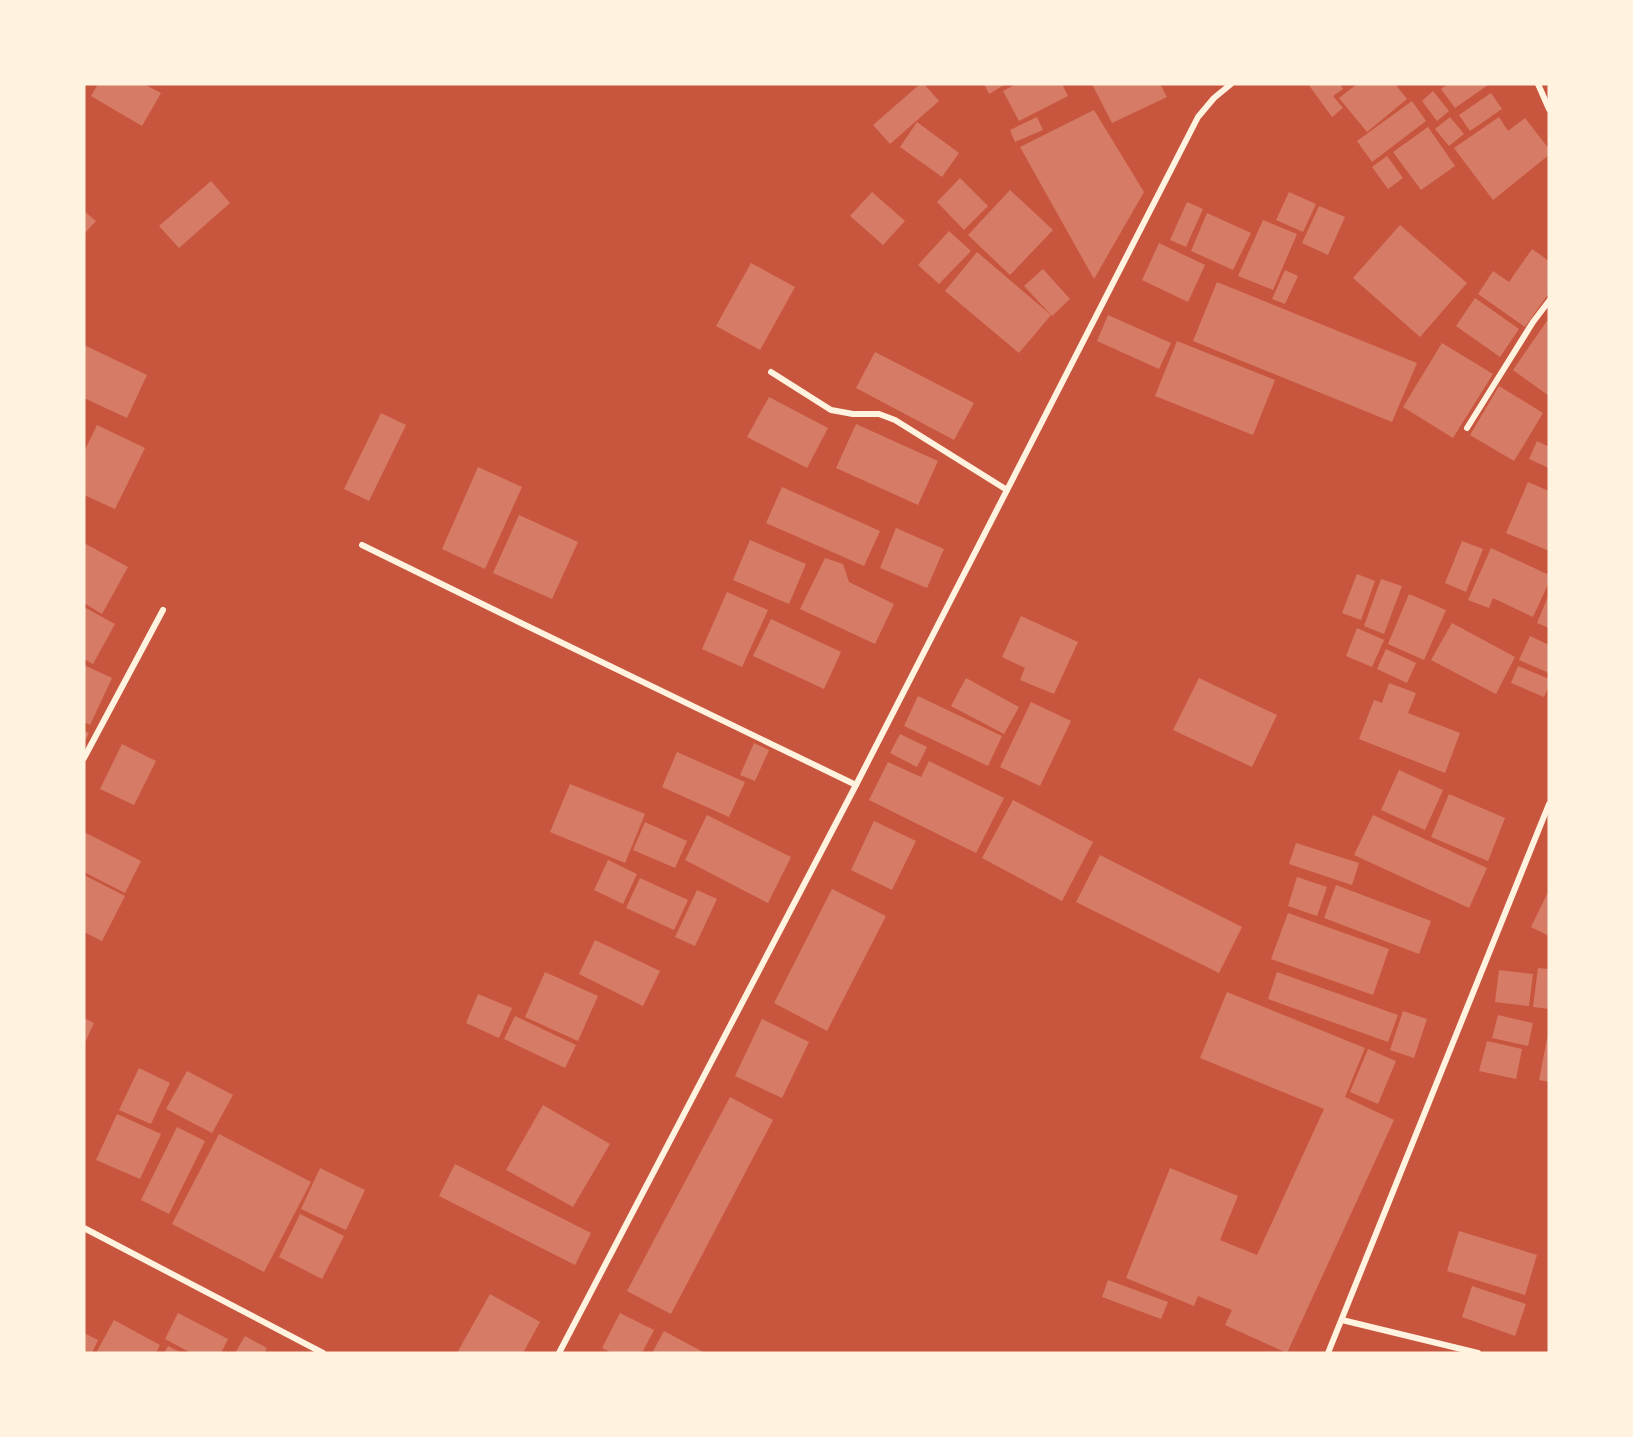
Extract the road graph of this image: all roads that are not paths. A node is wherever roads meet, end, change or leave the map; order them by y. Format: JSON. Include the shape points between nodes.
{"nodes":[{"id":1,"x":1231,"y":84,"type":"edge"},
{"id":2,"x":1538,"y":84,"type":"edge"},
{"id":3,"x":1549,"y":110,"type":"edge"},
{"id":4,"x":1549,"y":301,"type":"edge"},
{"id":5,"x":771,"y":372,"type":"dead end"},
{"id":6,"x":1467,"y":428,"type":"dead end"},
{"id":7,"x":1007,"y":490,"type":"junction"},
{"id":8,"x":362,"y":544,"type":"dead end"},
{"id":9,"x":163,"y":610,"type":"dead end"},
{"id":10,"x":84,"y":758,"type":"edge"},
{"id":11,"x":856,"y":785,"type":"junction"},
{"id":12,"x":1549,"y":804,"type":"edge"},
{"id":13,"x":84,"y":1228,"type":"edge"},
{"id":14,"x":1341,"y":1320,"type":"junction"},
{"id":15,"x":323,"y":1353,"type":"edge"},
{"id":16,"x":559,"y":1353,"type":"edge"},
{"id":17,"x":1328,"y":1353,"type":"edge"},
{"id":18,"x":1478,"y":1353,"type":"edge"}],
"edges":[{"from":1,"to":7,"type":"street","via":[[1198,117]]},
{"from":2,"to":3,"type":"street"},
{"from":4,"to":6,"type":"street"},
{"from":5,"to":7,"type":"street","via":[[831,410],[879,414],[895,420]]},
{"from":7,"to":11,"type":"street"},
{"from":8,"to":11,"type":"street"},
{"from":9,"to":10,"type":"street"},
{"from":11,"to":16,"type":"street"},
{"from":12,"to":14,"type":"street"},
{"from":13,"to":15,"type":"street"},
{"from":14,"to":17,"type":"street"},
{"from":14,"to":18,"type":"street"}]}
